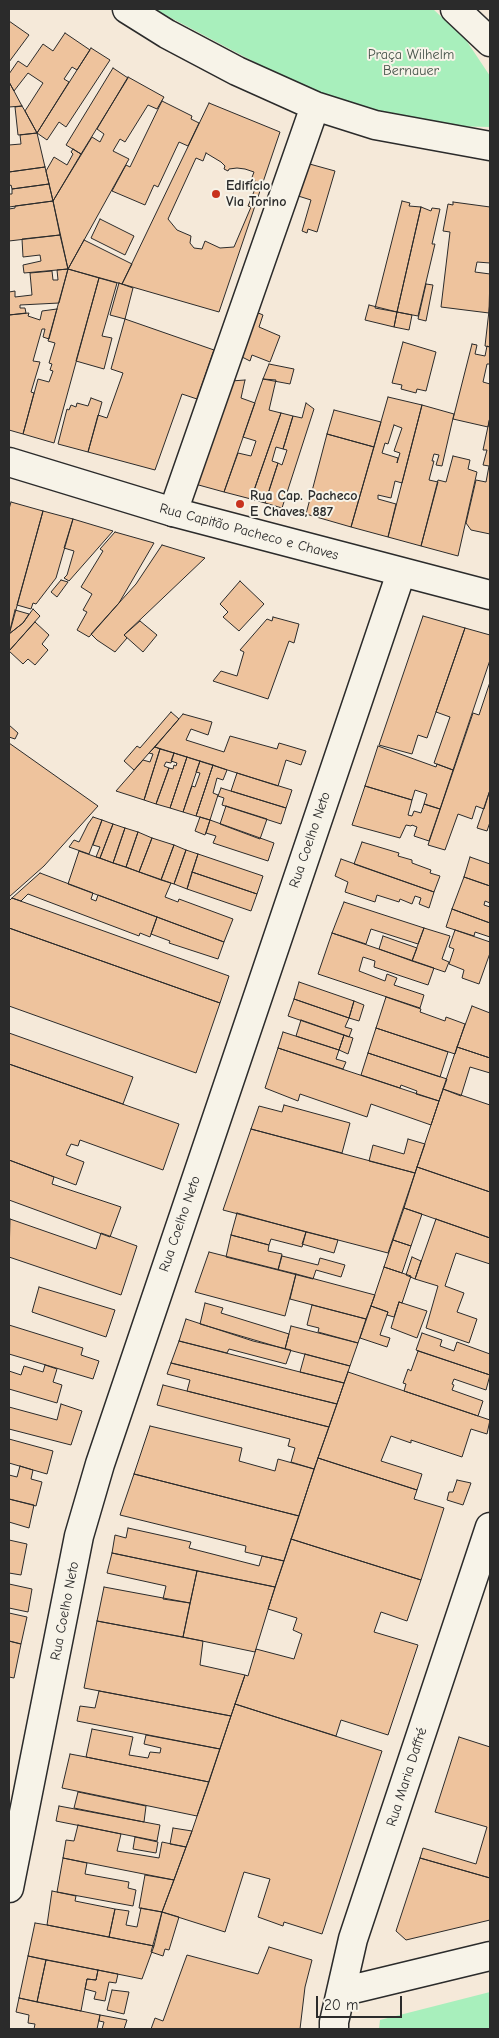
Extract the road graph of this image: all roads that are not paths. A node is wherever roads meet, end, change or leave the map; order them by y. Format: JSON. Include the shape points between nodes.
{"nodes":[{"id":1,"x":127,"y":9,"type":"edge"},
{"id":2,"x":455,"y":9,"type":"edge"},
{"id":3,"x":490,"y":42,"type":"edge"},
{"id":4,"x":315,"y":106,"type":"junction"},
{"id":5,"x":490,"y":146,"type":"edge"},
{"id":6,"x":9,"y":462,"type":"edge"},
{"id":7,"x":174,"y":512,"type":"junction"},
{"id":8,"x":401,"y":573,"type":"junction"},
{"id":9,"x":490,"y":595,"type":"edge"},
{"id":10,"x":490,"y":1527,"type":"edge"},
{"id":11,"x":9,"y":1888,"type":"edge"},
{"id":12,"x":490,"y":1956,"type":"edge"},
{"id":13,"x":341,"y":1992,"type":"junction"},
{"id":14,"x":334,"y":2029,"type":"edge"}],
"edges":[{"from":1,"to":4,"type":"street","via":[[237,71]]},
{"from":2,"to":3,"type":"street"},
{"from":4,"to":5,"type":"street","via":[[375,125]]},
{"from":4,"to":7,"type":"street"},
{"from":6,"to":7,"type":"street","name":"Rua Capitão Pacheco e Chaves"},
{"from":7,"to":8,"type":"street","name":"Rua Capitão Pacheco e Chaves"},
{"from":8,"to":9,"type":"street","name":"Rua Capitão Pacheco e Chaves"},
{"from":8,"to":11,"type":"street","name":"Rua Coelho Neto","via":[[100,1464],[79,1536]]},
{"from":10,"to":13,"type":"street","name":"Rua Maria Daffré","via":[[353,1939]]},
{"from":12,"to":13,"type":"street"},
{"from":13,"to":14,"type":"street","name":"Rua Maria Daffré"}]}
